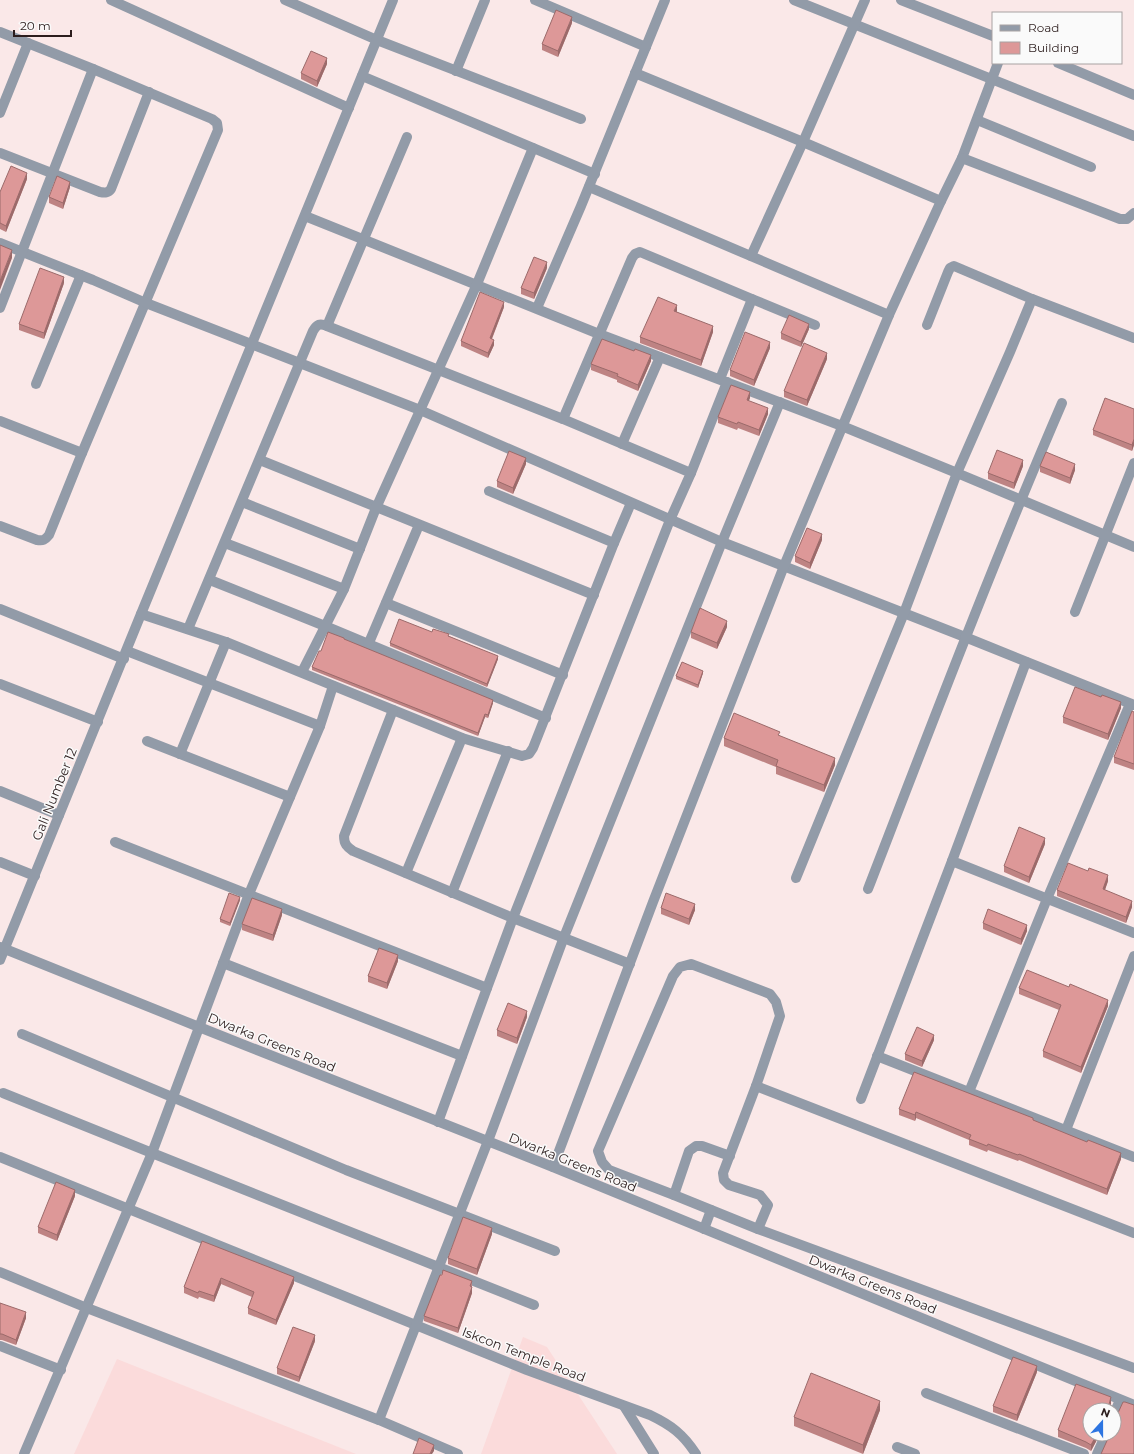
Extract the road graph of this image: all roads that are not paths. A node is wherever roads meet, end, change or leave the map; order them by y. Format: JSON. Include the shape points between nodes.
{"nodes":[{"id":1,"x":111,"y":0,"type":"edge"},
{"id":2,"x":285,"y":0,"type":"edge"},
{"id":3,"x":393,"y":0,"type":"edge"},
{"id":4,"x":485,"y":0,"type":"edge"},
{"id":5,"x":535,"y":0,"type":"edge"},
{"id":6,"x":665,"y":0,"type":"edge"},
{"id":7,"x":794,"y":0,"type":"edge"},
{"id":8,"x":865,"y":0,"type":"edge"},
{"id":9,"x":901,"y":0,"type":"edge"},
{"id":10,"x":855,"y":24,"type":"junction"},
{"id":11,"x":0,"y":32,"type":"edge"},
{"id":12,"x":992,"y":36,"type":"edge"},
{"id":13,"x":377,"y":40,"type":"junction"},
{"id":14,"x":28,"y":43,"type":"junction"},
{"id":15,"x":646,"y":47,"type":"junction"},
{"id":16,"x":998,"y":64,"type":"edge"},
{"id":17,"x":1060,"y":64,"type":"edge"},
{"id":18,"x":93,"y":68,"type":"junction"},
{"id":19,"x":456,"y":71,"type":"junction"},
{"id":20,"x":635,"y":72,"type":"junction"},
{"id":21,"x":362,"y":76,"type":"junction"},
{"id":22,"x":992,"y":79,"type":"junction"},
{"id":23,"x":149,"y":92,"type":"junction"},
{"id":24,"x":1134,"y":95,"type":"edge"},
{"id":25,"x":349,"y":108,"type":"junction"},
{"id":26,"x":0,"y":113,"type":"edge"},
{"id":27,"x":581,"y":119,"type":"dead end"},
{"id":28,"x":977,"y":120,"type":"junction"},
{"id":29,"x":1134,"y":136,"type":"edge"},
{"id":30,"x":407,"y":137,"type":"dead end"},
{"id":31,"x":803,"y":142,"type":"junction"},
{"id":32,"x":533,"y":148,"type":"junction"},
{"id":33,"x":0,"y":153,"type":"edge"},
{"id":34,"x":962,"y":158,"type":"junction"},
{"id":35,"x":1091,"y":167,"type":"dead end"},
{"id":36,"x":53,"y":174,"type":"junction"},
{"id":37,"x":595,"y":174,"type":"junction"},
{"id":38,"x":589,"y":187,"type":"junction"},
{"id":39,"x":940,"y":201,"type":"junction"},
{"id":40,"x":1134,"y":214,"type":"edge"},
{"id":41,"x":305,"y":216,"type":"junction"},
{"id":42,"x":363,"y":240,"type":"junction"},
{"id":43,"x":0,"y":243,"type":"edge"},
{"id":44,"x":23,"y":252,"type":"junction"},
{"id":45,"x":751,"y":256,"type":"junction"},
{"id":46,"x":81,"y":275,"type":"junction"},
{"id":47,"x":477,"y":284,"type":"junction"},
{"id":48,"x":752,"y":299,"type":"junction"},
{"id":49,"x":1032,"y":299,"type":"junction"},
{"id":50,"x":146,"y":303,"type":"junction"},
{"id":51,"x":0,"y":308,"type":"edge"},
{"id":52,"x":537,"y":308,"type":"junction"},
{"id":53,"x":889,"y":315,"type":"junction"},
{"id":54,"x":815,"y":325,"type":"dead end"},
{"id":55,"x":327,"y":326,"type":"junction"},
{"id":56,"x":927,"y":326,"type":"dead end"},
{"id":57,"x":599,"y":334,"type":"junction"},
{"id":58,"x":1134,"y":338,"type":"edge"},
{"id":59,"x":252,"y":344,"type":"junction"},
{"id":60,"x":660,"y":357,"type":"junction"},
{"id":61,"x":300,"y":363,"type":"junction"},
{"id":62,"x":438,"y":370,"type":"junction"},
{"id":63,"x":723,"y":381,"type":"junction"},
{"id":64,"x":36,"y":384,"type":"dead end"},
{"id":65,"x":780,"y":402,"type":"junction"},
{"id":66,"x":1062,"y":403,"type":"dead end"},
{"id":67,"x":420,"y":410,"type":"junction"},
{"id":68,"x":563,"y":419,"type":"junction"},
{"id":69,"x":0,"y":421,"type":"edge"},
{"id":70,"x":842,"y":426,"type":"junction"},
{"id":71,"x":622,"y":444,"type":"junction"},
{"id":72,"x":82,"y":453,"type":"junction"},
{"id":73,"x":260,"y":460,"type":"junction"},
{"id":74,"x":1134,"y":463,"type":"edge"},
{"id":75,"x":691,"y":473,"type":"junction"},
{"id":76,"x":957,"y":473,"type":"junction"},
{"id":77,"x":489,"y":491,"type":"dead end"},
{"id":78,"x":1021,"y":499,"type":"junction"},
{"id":79,"x":242,"y":502,"type":"junction"},
{"id":80,"x":631,"y":503,"type":"junction"},
{"id":81,"x":376,"y":508,"type":"junction"},
{"id":82,"x":670,"y":520,"type":"junction"},
{"id":83,"x":419,"y":525,"type":"junction"},
{"id":84,"x":0,"y":526,"type":"edge"},
{"id":85,"x":1105,"y":536,"type":"junction"},
{"id":86,"x":722,"y":542,"type":"junction"},
{"id":87,"x":225,"y":543,"type":"junction"},
{"id":88,"x":614,"y":543,"type":"junction"},
{"id":89,"x":1134,"y":547,"type":"edge"},
{"id":90,"x":360,"y":549,"type":"junction"},
{"id":91,"x":784,"y":566,"type":"junction"},
{"id":92,"x":210,"y":580,"type":"junction"},
{"id":93,"x":344,"y":589,"type":"junction"},
{"id":94,"x":594,"y":596,"type":"junction"},
{"id":95,"x":386,"y":603,"type":"junction"},
{"id":96,"x":0,"y":610,"type":"edge"},
{"id":97,"x":1074,"y":612,"type":"dead end"},
{"id":98,"x":904,"y":613,"type":"junction"},
{"id":99,"x":141,"y":614,"type":"junction"},
{"id":100,"x":325,"y":626,"type":"junction"},
{"id":101,"x":188,"y":629,"type":"junction"},
{"id":102,"x":965,"y":637,"type":"junction"},
{"id":103,"x":226,"y":642,"type":"junction"},
{"id":104,"x":368,"y":645,"type":"junction"},
{"id":105,"x":125,"y":655,"type":"junction"},
{"id":106,"x":1026,"y":662,"type":"junction"},
{"id":107,"x":302,"y":672,"type":"junction"},
{"id":108,"x":563,"y":675,"type":"junction"},
{"id":109,"x":209,"y":683,"type":"junction"},
{"id":110,"x":0,"y":684,"type":"edge"},
{"id":111,"x":333,"y":686,"type":"junction"},
{"id":112,"x":1132,"y":704,"type":"edge"},
{"id":113,"x":393,"y":710,"type":"junction"},
{"id":114,"x":546,"y":718,"type":"junction"},
{"id":115,"x":98,"y":722,"type":"junction"},
{"id":116,"x":320,"y":726,"type":"junction"},
{"id":117,"x":462,"y":738,"type":"junction"},
{"id":118,"x":147,"y":741,"type":"dead end"},
{"id":119,"x":508,"y":751,"type":"junction"},
{"id":120,"x":180,"y":754,"type":"junction"},
{"id":121,"x":0,"y":791,"type":"edge"},
{"id":122,"x":290,"y":796,"type":"junction"},
{"id":123,"x":60,"y":815,"type":"junction"},
{"id":124,"x":115,"y":842,"type":"dead end"},
{"id":125,"x":952,"y":861,"type":"junction"},
{"id":126,"x":0,"y":862,"type":"edge"},
{"id":127,"x":406,"y":873,"type":"junction"},
{"id":128,"x":34,"y":876,"type":"junction"},
{"id":129,"x":796,"y":878,"type":"dead end"},
{"id":130,"x":868,"y":889,"type":"dead end"},
{"id":131,"x":452,"y":893,"type":"junction"},
{"id":132,"x":249,"y":894,"type":"junction"},
{"id":133,"x":1047,"y":899,"type":"junction"},
{"id":134,"x":513,"y":918,"type":"junction"},
{"id":135,"x":1134,"y":933,"type":"edge"},
{"id":136,"x":564,"y":937,"type":"junction"},
{"id":137,"x":2,"y":947,"type":"edge"},
{"id":138,"x":1134,"y":956,"type":"edge"},
{"id":139,"x":0,"y":960,"type":"edge"},
{"id":140,"x":223,"y":963,"type":"junction"},
{"id":141,"x":630,"y":964,"type":"junction"},
{"id":142,"x":487,"y":988,"type":"junction"},
{"id":143,"x":199,"y":1027,"type":"junction"},
{"id":144,"x":22,"y":1034,"type":"dead end"},
{"id":145,"x":462,"y":1056,"type":"junction"},
{"id":146,"x":877,"y":1056,"type":"junction"},
{"id":147,"x":756,"y":1086,"type":"junction"},
{"id":148,"x":969,"y":1092,"type":"junction"},
{"id":149,"x":4,"y":1093,"type":"dead end"},
{"id":150,"x":173,"y":1098,"type":"junction"},
{"id":151,"x":860,"y":1099,"type":"dead end"},
{"id":152,"x":438,"y":1122,"type":"junction"},
{"id":153,"x":1066,"y":1130,"type":"junction"},
{"id":154,"x":488,"y":1141,"type":"junction"},
{"id":155,"x":152,"y":1154,"type":"junction"},
{"id":156,"x":730,"y":1156,"type":"junction"},
{"id":157,"x":0,"y":1157,"type":"edge"},
{"id":158,"x":1134,"y":1157,"type":"edge"},
{"id":159,"x":553,"y":1167,"type":"junction"},
{"id":160,"x":674,"y":1195,"type":"junction"},
{"id":161,"x":128,"y":1209,"type":"junction"},
{"id":162,"x":711,"y":1210,"type":"junction"},
{"id":163,"x":459,"y":1214,"type":"junction"},
{"id":164,"x":704,"y":1229,"type":"junction"},
{"id":165,"x":758,"y":1229,"type":"junction"},
{"id":166,"x":1134,"y":1233,"type":"edge"},
{"id":167,"x":555,"y":1251,"type":"dead end"},
{"id":168,"x":438,"y":1268,"type":"junction"},
{"id":169,"x":0,"y":1272,"type":"edge"},
{"id":170,"x":534,"y":1305,"type":"dead end"},
{"id":171,"x":87,"y":1308,"type":"junction"},
{"id":172,"x":416,"y":1324,"type":"junction"},
{"id":173,"x":0,"y":1346,"type":"edge"},
{"id":174,"x":1134,"y":1368,"type":"edge"},
{"id":175,"x":61,"y":1370,"type":"junction"},
{"id":176,"x":926,"y":1393,"type":"dead end"},
{"id":177,"x":1120,"y":1400,"type":"joint"},
{"id":178,"x":1134,"y":1405,"type":"edge"},
{"id":179,"x":624,"y":1406,"type":"junction"},
{"id":180,"x":379,"y":1420,"type":"junction"},
{"id":181,"x":1102,"y":1442,"type":"edge"},
{"id":182,"x":897,"y":1447,"type":"dead end"},
{"id":183,"x":24,"y":1454,"type":"edge"},
{"id":184,"x":458,"y":1454,"type":"edge"},
{"id":185,"x":654,"y":1454,"type":"edge"},
{"id":186,"x":696,"y":1454,"type":"edge"},
{"id":187,"x":915,"y":1454,"type":"edge"},
{"id":188,"x":1084,"y":1454,"type":"edge"},
{"id":189,"x":1097,"y":1454,"type":"edge"}],
"edges":[{"from":1,"to":25,"type":"street"},
{"from":2,"to":13,"type":"street"},
{"from":3,"to":13,"type":"street","name":"Gali Number 12"},
{"from":4,"to":19,"type":"street"},
{"from":5,"to":15,"type":"street"},
{"from":6,"to":15,"type":"street"},
{"from":7,"to":10,"type":"street"},
{"from":8,"to":10,"type":"street"},
{"from":9,"to":12,"type":"street"},
{"from":10,"to":22,"type":"street"},
{"from":10,"to":31,"type":"street"},
{"from":11,"to":14,"type":"street"},
{"from":13,"to":19,"type":"street"},
{"from":13,"to":21,"type":"street","name":"Gali Number 12"},
{"from":14,"to":18,"type":"street"},
{"from":14,"to":26,"type":"street"},
{"from":15,"to":20,"type":"street"},
{"from":16,"to":22,"type":"street"},
{"from":17,"to":24,"type":"street"},
{"from":18,"to":23,"type":"street"},
{"from":18,"to":36,"type":"street"},
{"from":19,"to":27,"type":"street"},
{"from":20,"to":31,"type":"street"},
{"from":20,"to":37,"type":"street"},
{"from":21,"to":25,"type":"street","name":"Gali Number 12"},
{"from":21,"to":32,"type":"street"},
{"from":22,"to":28,"type":"street"},
{"from":22,"to":29,"type":"street"},
{"from":23,"to":36,"type":"street","via":[[109,192],[100,192]]},
{"from":23,"to":50,"type":"street","via":[[212,119],[217,123],[218,130]]},
{"from":25,"to":41,"type":"street","name":"Gali Number 12"},
{"from":28,"to":34,"type":"street"},
{"from":28,"to":35,"type":"street"},
{"from":30,"to":42,"type":"street"},
{"from":31,"to":39,"type":"street"},
{"from":31,"to":45,"type":"street"},
{"from":32,"to":37,"type":"street"},
{"from":32,"to":47,"type":"street"},
{"from":33,"to":36,"type":"street"},
{"from":34,"to":39,"type":"street"},
{"from":34,"to":40,"type":"street","via":[[1120,219],[1127,219]]},
{"from":36,"to":44,"type":"street"},
{"from":37,"to":38,"type":"street"},
{"from":38,"to":45,"type":"street"},
{"from":38,"to":52,"type":"street"},
{"from":39,"to":53,"type":"street"},
{"from":41,"to":42,"type":"street"},
{"from":41,"to":59,"type":"street","name":"Gali Number 12"},
{"from":42,"to":47,"type":"street"},
{"from":42,"to":55,"type":"street"},
{"from":43,"to":44,"type":"street"},
{"from":44,"to":46,"type":"street"},
{"from":44,"to":51,"type":"street"},
{"from":45,"to":53,"type":"street"},
{"from":46,"to":50,"type":"street"},
{"from":46,"to":64,"type":"street"},
{"from":47,"to":52,"type":"street"},
{"from":47,"to":62,"type":"street"},
{"from":48,"to":54,"type":"street"},
{"from":48,"to":57,"type":"street","via":[[640,252],[632,258]]},
{"from":48,"to":63,"type":"street"},
{"from":49,"to":56,"type":"street","via":[[954,266],[948,272]]},
{"from":49,"to":58,"type":"street"},
{"from":49,"to":76,"type":"street"},
{"from":50,"to":59,"type":"street"},
{"from":50,"to":72,"type":"street"},
{"from":52,"to":57,"type":"street"},
{"from":53,"to":70,"type":"street"},
{"from":55,"to":61,"type":"street","via":[[315,326]]},
{"from":55,"to":62,"type":"street"},
{"from":57,"to":60,"type":"street"},
{"from":57,"to":68,"type":"street"},
{"from":59,"to":61,"type":"street"},
{"from":59,"to":99,"type":"street","name":"Gali Number 12"},
{"from":60,"to":63,"type":"street"},
{"from":60,"to":71,"type":"street"},
{"from":61,"to":67,"type":"street"},
{"from":61,"to":73,"type":"street"},
{"from":62,"to":67,"type":"street"},
{"from":62,"to":68,"type":"street"},
{"from":63,"to":65,"type":"street"},
{"from":63,"to":75,"type":"street"},
{"from":65,"to":70,"type":"street"},
{"from":65,"to":86,"type":"street"},
{"from":66,"to":78,"type":"street"},
{"from":67,"to":80,"type":"street"},
{"from":67,"to":81,"type":"street"},
{"from":68,"to":71,"type":"street"},
{"from":69,"to":72,"type":"street"},
{"from":70,"to":76,"type":"street"},
{"from":70,"to":91,"type":"street"},
{"from":71,"to":75,"type":"street"},
{"from":72,"to":84,"type":"street","via":[[46,539],[36,540]]},
{"from":73,"to":79,"type":"street"},
{"from":73,"to":81,"type":"street"},
{"from":74,"to":85,"type":"street"},
{"from":75,"to":82,"type":"street"},
{"from":76,"to":78,"type":"street"},
{"from":76,"to":98,"type":"street"},
{"from":77,"to":88,"type":"street"},
{"from":78,"to":85,"type":"street"},
{"from":78,"to":102,"type":"street"},
{"from":79,"to":87,"type":"street"},
{"from":79,"to":90,"type":"street"},
{"from":80,"to":82,"type":"street"},
{"from":80,"to":88,"type":"street"},
{"from":81,"to":83,"type":"street"},
{"from":81,"to":90,"type":"street"},
{"from":82,"to":86,"type":"street"},
{"from":82,"to":134,"type":"street"},
{"from":83,"to":94,"type":"street"},
{"from":83,"to":95,"type":"street"},
{"from":85,"to":89,"type":"street"},
{"from":85,"to":97,"type":"street"},
{"from":86,"to":91,"type":"street"},
{"from":86,"to":136,"type":"street"},
{"from":87,"to":92,"type":"street"},
{"from":87,"to":93,"type":"street"},
{"from":88,"to":94,"type":"street"},
{"from":90,"to":93,"type":"street"},
{"from":91,"to":98,"type":"street"},
{"from":91,"to":141,"type":"street"},
{"from":92,"to":100,"type":"street"},
{"from":92,"to":101,"type":"street"},
{"from":93,"to":100,"type":"street"},
{"from":94,"to":108,"type":"street"},
{"from":95,"to":104,"type":"street"},
{"from":95,"to":108,"type":"street"},
{"from":96,"to":105,"type":"street"},
{"from":98,"to":102,"type":"street"},
{"from":98,"to":129,"type":"street"},
{"from":99,"to":101,"type":"street"},
{"from":99,"to":105,"type":"street","name":"Gali Number 12"},
{"from":100,"to":104,"type":"street"},
{"from":100,"to":107,"type":"street"},
{"from":101,"to":103,"type":"street"},
{"from":102,"to":106,"type":"street"},
{"from":102,"to":130,"type":"street"},
{"from":103,"to":107,"type":"street"},
{"from":103,"to":109,"type":"street"},
{"from":104,"to":114,"type":"street"},
{"from":105,"to":109,"type":"street"},
{"from":105,"to":115,"type":"street","name":"Gali Number 12"},
{"from":106,"to":112,"type":"street"},
{"from":106,"to":125,"type":"street"},
{"from":107,"to":111,"type":"street"},
{"from":108,"to":114,"type":"street"},
{"from":109,"to":116,"type":"street"},
{"from":109,"to":120,"type":"street"},
{"from":110,"to":115,"type":"street"},
{"from":111,"to":113,"type":"street"},
{"from":111,"to":116,"type":"street"},
{"from":112,"to":133,"type":"street"},
{"from":113,"to":117,"type":"street"},
{"from":113,"to":127,"type":"street","via":[[344,836],[344,842],[353,851]]},
{"from":114,"to":119,"type":"street","via":[[529,754],[522,756]]},
{"from":115,"to":123,"type":"street","name":"Gali Number 12"},
{"from":116,"to":122,"type":"street"},
{"from":117,"to":119,"type":"street"},
{"from":117,"to":127,"type":"street"},
{"from":118,"to":120,"type":"street"},
{"from":119,"to":131,"type":"street"},
{"from":120,"to":122,"type":"street"},
{"from":121,"to":123,"type":"street"},
{"from":122,"to":132,"type":"street"},
{"from":123,"to":128,"type":"street","name":"Gali Number 12"},
{"from":124,"to":132,"type":"street"},
{"from":125,"to":133,"type":"street"},
{"from":125,"to":146,"type":"street"},
{"from":126,"to":128,"type":"street"},
{"from":127,"to":131,"type":"street"},
{"from":128,"to":137,"type":"street","name":"Gali Number 12"},
{"from":131,"to":134,"type":"street"},
{"from":132,"to":140,"type":"street"},
{"from":132,"to":142,"type":"street"},
{"from":133,"to":135,"type":"street"},
{"from":133,"to":148,"type":"street"},
{"from":134,"to":136,"type":"street"},
{"from":134,"to":142,"type":"street"},
{"from":136,"to":141,"type":"street"},
{"from":136,"to":154,"type":"street"},
{"from":137,"to":139,"type":"street","name":"Gali Number 12"},
{"from":137,"to":143,"type":"street","name":"Dwarka Greens Road"},
{"from":138,"to":153,"type":"street"},
{"from":140,"to":143,"type":"street"},
{"from":140,"to":145,"type":"street"},
{"from":141,"to":159,"type":"street"},
{"from":142,"to":145,"type":"street"},
{"from":143,"to":150,"type":"street"},
{"from":143,"to":152,"type":"street","name":"Dwarka Greens Road"},
{"from":144,"to":150,"type":"street"},
{"from":145,"to":152,"type":"street"},
{"from":146,"to":148,"type":"street"},
{"from":146,"to":151,"type":"street"},
{"from":147,"to":156,"type":"street"},
{"from":147,"to":160,"type":"street","via":[[780,1016],[776,1002],[770,994],[691,964],[680,967],[672,976],[598,1150],[602,1162],[609,1170]]},
{"from":147,"to":166,"type":"street"},
{"from":148,"to":153,"type":"street"},
{"from":149,"to":155,"type":"street"},
{"from":150,"to":155,"type":"street"},
{"from":150,"to":163,"type":"street"},
{"from":152,"to":154,"type":"street","name":"Dwarka Greens Road"},
{"from":153,"to":158,"type":"street"},
{"from":154,"to":159,"type":"street","name":"Dwarka Greens Road"},
{"from":154,"to":163,"type":"street"},
{"from":155,"to":161,"type":"street"},
{"from":155,"to":168,"type":"street"},
{"from":156,"to":160,"type":"street","via":[[696,1146],[689,1151]]},
{"from":156,"to":165,"type":"street","via":[[723,1173],[724,1180],[729,1185],[760,1195],[768,1205]]},
{"from":157,"to":161,"type":"street","name":"Iskcon Temple Road"},
{"from":159,"to":164,"type":"street","name":"Dwarka Greens Road"},
{"from":160,"to":162,"type":"street"},
{"from":161,"to":171,"type":"street"},
{"from":161,"to":172,"type":"street","name":"Iskcon Temple Road"},
{"from":162,"to":164,"type":"street"},
{"from":162,"to":165,"type":"street"},
{"from":163,"to":167,"type":"street"},
{"from":163,"to":168,"type":"street"},
{"from":164,"to":177,"type":"street","name":"Dwarka Greens Road"},
{"from":165,"to":174,"type":"street"},
{"from":168,"to":170,"type":"street"},
{"from":168,"to":172,"type":"street"},
{"from":169,"to":171,"type":"street"},
{"from":171,"to":175,"type":"street"},
{"from":171,"to":180,"type":"street"},
{"from":172,"to":179,"type":"street","name":"Iskcon Temple Road","via":[[527,1370]]},
{"from":172,"to":180,"type":"street"},
{"from":173,"to":175,"type":"street"},
{"from":175,"to":183,"type":"street"},
{"from":176,"to":188,"type":"street"},
{"from":177,"to":178,"type":"street","name":"Dwarka Greens Road"},
{"from":179,"to":185,"type":"street"},
{"from":179,"to":186,"type":"street","name":"Iskcon Temple Road","via":[[665,1422],[678,1432]]},
{"from":180,"to":184,"type":"street"},
{"from":181,"to":189,"type":"street"},
{"from":182,"to":187,"type":"street"}]}
